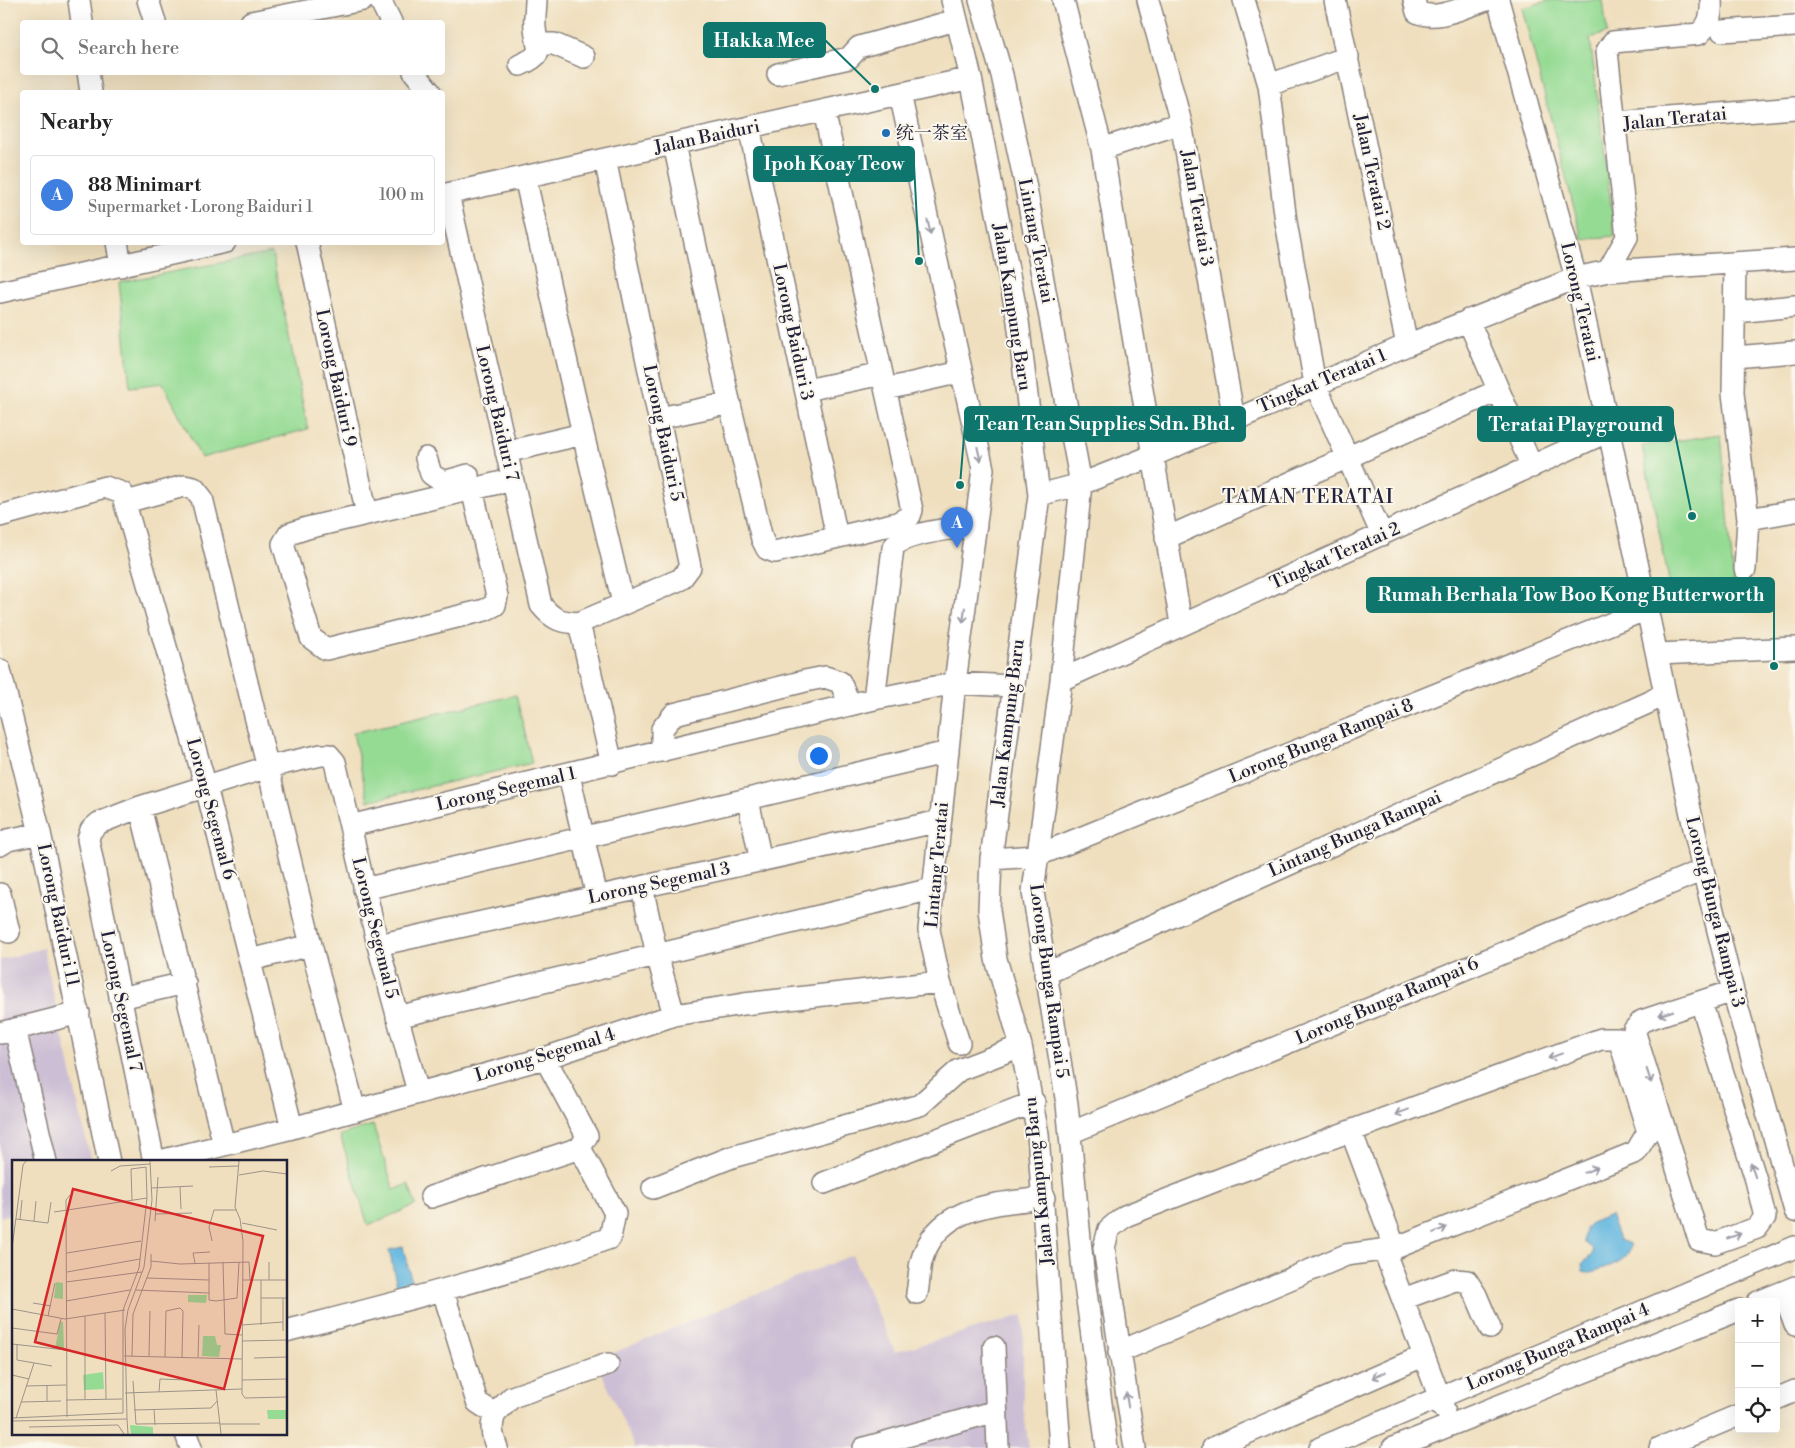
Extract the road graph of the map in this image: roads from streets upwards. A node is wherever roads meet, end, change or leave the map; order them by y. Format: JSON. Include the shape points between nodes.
{"nodes":[{"id":1,"x":78,"y":0,"type":"edge"},
{"id":2,"x":148,"y":0,"type":"edge"},
{"id":3,"x":358,"y":0,"type":"edge"},
{"id":4,"x":380,"y":0,"type":"edge"},
{"id":5,"x":536,"y":0,"type":"edge"},
{"id":6,"x":980,"y":0,"type":"edge"},
{"id":7,"x":1062,"y":0,"type":"edge"},
{"id":8,"x":1148,"y":0,"type":"edge"},
{"id":9,"x":1244,"y":0,"type":"edge"},
{"id":10,"x":1335,"y":0,"type":"edge"},
{"id":11,"x":1414,"y":0,"type":"edge"},
{"id":12,"x":1487,"y":0,"type":"edge"},
{"id":13,"x":1498,"y":0,"type":"edge"},
{"id":14,"x":1711,"y":0,"type":"edge"},
{"id":15,"x":954,"y":10,"type":"edge"},
{"id":16,"x":82,"y":20,"type":"edge"},
{"id":17,"x":154,"y":20,"type":"edge"},
{"id":18,"x":261,"y":20,"type":"edge"},
{"id":19,"x":390,"y":20,"type":"edge"},
{"id":20,"x":1795,"y":26,"type":"edge"},
{"id":21,"x":1722,"y":32,"type":"dead end"},
{"id":22,"x":540,"y":44,"type":"junction"},
{"id":23,"x":584,"y":57,"type":"dead end"},
{"id":24,"x":1348,"y":57,"type":"junction"},
{"id":25,"x":520,"y":65,"type":"dead end"},
{"id":26,"x":778,"y":74,"type":"dead end"},
{"id":27,"x":88,"y":75,"type":"edge"},
{"id":28,"x":416,"y":75,"type":"edge"},
{"id":29,"x":971,"y":78,"type":"junction"},
{"id":30,"x":1269,"y":84,"type":"junction"},
{"id":31,"x":91,"y":90,"type":"edge"},
{"id":32,"x":428,"y":90,"type":"edge"},
{"id":33,"x":900,"y":94,"type":"junction"},
{"id":34,"x":1795,"y":108,"type":"edge"},
{"id":35,"x":824,"y":111,"type":"junction"},
{"id":36,"x":1616,"y":122,"type":"junction"},
{"id":37,"x":1181,"y":123,"type":"junction"},
{"id":38,"x":749,"y":127,"type":"junction"},
{"id":39,"x":674,"y":144,"type":"junction"},
{"id":40,"x":1102,"y":149,"type":"junction"},
{"id":41,"x":605,"y":159,"type":"junction"},
{"id":42,"x":525,"y":176,"type":"junction"},
{"id":43,"x":445,"y":194,"type":"edge"},
{"id":44,"x":118,"y":245,"type":"edge"},
{"id":45,"x":212,"y":245,"type":"edge"},
{"id":46,"x":308,"y":245,"type":"edge"},
{"id":47,"x":1795,"y":259,"type":"edge"},
{"id":48,"x":1735,"y":263,"type":"junction"},
{"id":49,"x":121,"y":266,"type":"junction"},
{"id":50,"x":1608,"y":271,"type":"junction"},
{"id":51,"x":1576,"y":278,"type":"junction"},
{"id":52,"x":0,"y":292,"type":"edge"},
{"id":53,"x":1795,"y":306,"type":"edge"},
{"id":54,"x":1736,"y":312,"type":"junction"},
{"id":55,"x":1468,"y":320,"type":"junction"},
{"id":56,"x":1407,"y":345,"type":"junction"},
{"id":57,"x":1795,"y":352,"type":"edge"},
{"id":58,"x":1734,"y":357,"type":"junction"},
{"id":59,"x":961,"y":372,"type":"junction"},
{"id":60,"x":884,"y":381,"type":"junction"},
{"id":61,"x":1315,"y":384,"type":"junction"},
{"id":62,"x":806,"y":390,"type":"junction"},
{"id":63,"x":1497,"y":390,"type":"junction"},
{"id":64,"x":730,"y":403,"type":"junction"},
{"id":65,"x":660,"y":418,"type":"junction"},
{"id":66,"x":1234,"y":419,"type":"junction"},
{"id":67,"x":1609,"y":431,"type":"junction"},
{"id":68,"x":583,"y":434,"type":"junction"},
{"id":69,"x":1152,"y":456,"type":"junction"},
{"id":70,"x":426,"y":458,"type":"dead end"},
{"id":71,"x":1347,"y":458,"type":"junction"},
{"id":72,"x":508,"y":466,"type":"junction"},
{"id":73,"x":1532,"y":467,"type":"junction"},
{"id":74,"x":1081,"y":484,"type":"junction"},
{"id":75,"x":472,"y":489,"type":"junction"},
{"id":76,"x":1039,"y":495,"type":"junction"},
{"id":77,"x":124,"y":498,"type":"junction"},
{"id":78,"x":1795,"y":510,"type":"edge"},
{"id":79,"x":367,"y":514,"type":"junction"},
{"id":80,"x":0,"y":516,"type":"edge"},
{"id":81,"x":1748,"y":519,"type":"junction"},
{"id":82,"x":976,"y":525,"type":"junction"},
{"id":83,"x":1382,"y":535,"type":"junction"},
{"id":84,"x":837,"y":537,"type":"junction"},
{"id":85,"x":1166,"y":538,"type":"junction"},
{"id":86,"x":1745,"y":569,"type":"dead end"},
{"id":87,"x":623,"y":603,"type":"junction"},
{"id":88,"x":1647,"y":609,"type":"junction"},
{"id":89,"x":570,"y":623,"type":"junction"},
{"id":90,"x":1181,"y":624,"type":"junction"},
{"id":91,"x":1795,"y":648,"type":"edge"},
{"id":92,"x":1657,"y":654,"type":"junction"},
{"id":93,"x":0,"y":670,"type":"edge"},
{"id":94,"x":1061,"y":680,"type":"junction"},
{"id":95,"x":956,"y":683,"type":"junction"},
{"id":96,"x":1012,"y":686,"type":"junction"},
{"id":97,"x":1665,"y":693,"type":"junction"},
{"id":98,"x":874,"y":699,"type":"junction"},
{"id":99,"x":850,"y":704,"type":"junction"},
{"id":100,"x":662,"y":751,"type":"junction"},
{"id":101,"x":948,"y":752,"type":"junction"},
{"id":102,"x":612,"y":764,"type":"junction"},
{"id":103,"x":268,"y":767,"type":"junction"},
{"id":104,"x":569,"y":774,"type":"junction"},
{"id":105,"x":206,"y":787,"type":"junction"},
{"id":106,"x":748,"y":800,"type":"junction"},
{"id":107,"x":140,"y":807,"type":"junction"},
{"id":108,"x":940,"y":821,"type":"junction"},
{"id":109,"x":350,"y":826,"type":"junction"},
{"id":110,"x":40,"y":833,"type":"junction"},
{"id":111,"x":583,"y":838,"type":"junction"},
{"id":112,"x":0,"y":845,"type":"edge"},
{"id":113,"x":1036,"y":856,"type":"junction"},
{"id":114,"x":991,"y":859,"type":"junction"},
{"id":115,"x":761,"y":861,"type":"junction"},
{"id":116,"x":1703,"y":870,"type":"junction"},
{"id":117,"x":642,"y":887,"type":"junction"},
{"id":118,"x":364,"y":889,"type":"junction"},
{"id":119,"x":932,"y":889,"type":"junction"},
{"id":120,"x":0,"y":894,"type":"edge"},
{"id":121,"x":596,"y":897,"type":"junction"},
{"id":122,"x":9,"y":932,"type":"dead end"},
{"id":123,"x":311,"y":945,"type":"junction"},
{"id":124,"x":378,"y":945,"type":"junction"},
{"id":125,"x":657,"y":955,"type":"junction"},
{"id":126,"x":250,"y":960,"type":"junction"},
{"id":127,"x":1045,"y":974,"type":"junction"},
{"id":128,"x":940,"y":982,"type":"junction"},
{"id":129,"x":185,"y":983,"type":"junction"},
{"id":130,"x":1733,"y":991,"type":"junction"},
{"id":131,"x":120,"y":998,"type":"junction"},
{"id":132,"x":1701,"y":1002,"type":"junction"},
{"id":133,"x":79,"y":1013,"type":"junction"},
{"id":134,"x":674,"y":1015,"type":"junction"},
{"id":135,"x":397,"y":1017,"type":"junction"},
{"id":136,"x":7,"y":1031,"type":"edge"},
{"id":137,"x":959,"y":1043,"type":"dead end"},
{"id":138,"x":1020,"y":1046,"type":"junction"},
{"id":139,"x":545,"y":1058,"type":"junction"},
{"id":140,"x":418,"y":1092,"type":"junction"},
{"id":141,"x":1034,"y":1102,"type":"junction"},
{"id":142,"x":355,"y":1111,"type":"junction"},
{"id":143,"x":292,"y":1128,"type":"junction"},
{"id":144,"x":1351,"y":1131,"type":"junction"},
{"id":145,"x":1070,"y":1133,"type":"junction"},
{"id":146,"x":224,"y":1145,"type":"junction"},
{"id":147,"x":580,"y":1148,"type":"junction"},
{"id":148,"x":45,"y":1160,"type":"edge"},
{"id":149,"x":109,"y":1160,"type":"edge"},
{"id":150,"x":155,"y":1160,"type":"edge"},
{"id":151,"x":163,"y":1160,"type":"edge"},
{"id":152,"x":824,"y":1184,"type":"dead end"},
{"id":153,"x":653,"y":1188,"type":"dead end"},
{"id":154,"x":431,"y":1197,"type":"dead end"},
{"id":155,"x":1044,"y":1198,"type":"junction"},
{"id":156,"x":1795,"y":1211,"type":"edge"},
{"id":157,"x":1795,"y":1247,"type":"edge"},
{"id":158,"x":1389,"y":1249,"type":"junction"},
{"id":159,"x":1789,"y":1289,"type":"edge"},
{"id":160,"x":443,"y":1291,"type":"junction"},
{"id":161,"x":917,"y":1293,"type":"dead end"},
{"id":162,"x":1768,"y":1298,"type":"edge"},
{"id":163,"x":1403,"y":1299,"type":"junction"},
{"id":164,"x":1735,"y":1312,"type":"edge"},
{"id":165,"x":1795,"y":1325,"type":"edge"},
{"id":166,"x":1490,"y":1328,"type":"dead end"},
{"id":167,"x":288,"y":1330,"type":"edge"},
{"id":168,"x":994,"y":1347,"type":"dead end"},
{"id":169,"x":1119,"y":1352,"type":"junction"},
{"id":170,"x":1424,"y":1356,"type":"junction"},
{"id":171,"x":608,"y":1364,"type":"dead end"},
{"id":172,"x":1795,"y":1391,"type":"edge"},
{"id":173,"x":1439,"y":1397,"type":"junction"},
{"id":174,"x":1780,"y":1397,"type":"edge"},
{"id":175,"x":996,"y":1411,"type":"junction"},
{"id":176,"x":495,"y":1414,"type":"junction"},
{"id":177,"x":1735,"y":1416,"type":"edge"},
{"id":178,"x":1450,"y":1425,"type":"junction"},
{"id":179,"x":888,"y":1445,"type":"edge"},
{"id":180,"x":994,"y":1447,"type":"edge"},
{"id":181,"x":498,"y":1448,"type":"edge"},
{"id":182,"x":864,"y":1448,"type":"edge"},
{"id":183,"x":1060,"y":1448,"type":"edge"},
{"id":184,"x":1107,"y":1448,"type":"edge"},
{"id":185,"x":1135,"y":1448,"type":"edge"},
{"id":186,"x":1213,"y":1448,"type":"edge"},
{"id":187,"x":1320,"y":1448,"type":"edge"},
{"id":188,"x":1394,"y":1448,"type":"edge"},
{"id":189,"x":1660,"y":1448,"type":"edge"}],
"edges":[{"from":1,"to":16,"type":"street"},
{"from":2,"to":17,"type":"street"},
{"from":3,"to":18,"type":"street"},
{"from":4,"to":19,"type":"street"},
{"from":5,"to":22,"type":"street","via":[[535,26]]},
{"from":6,"to":74,"type":"street","name":"Lintang Teratai","via":[[1002,75],[1025,183]]},
{"from":7,"to":40,"type":"street"},
{"from":8,"to":37,"type":"street","name":"Jalan Teratai 3"},
{"from":9,"to":30,"type":"street"},
{"from":10,"to":24,"type":"street","name":"Jalan Teratai 2"},
{"from":11,"to":12,"type":"street","via":[[1417,12],[1434,16]]},
{"from":13,"to":51,"type":"street","name":"Lorong Teratai"},
{"from":14,"to":36,"type":"street","via":[[1708,26],[1699,34],[1613,42],[1607,51]]},
{"from":15,"to":26,"type":"street","via":[[859,47],[849,58]]},
{"from":15,"to":29,"type":"street","name":"Jalan Kampung Baru"},
{"from":20,"to":21,"type":"street"},
{"from":22,"to":23,"type":"street","via":[[554,44]]},
{"from":22,"to":25,"type":"street","via":[[533,60]]},
{"from":24,"to":30,"type":"street"},
{"from":24,"to":56,"type":"street","name":"Jalan Teratai 2"},
{"from":27,"to":31,"type":"street"},
{"from":28,"to":32,"type":"street"},
{"from":29,"to":33,"type":"street","name":"Jalan Baiduri"},
{"from":29,"to":76,"type":"street","name":"Jalan Kampung Baru","via":[[1018,321]]},
{"from":30,"to":61,"type":"street","via":[[1286,222]]},
{"from":33,"to":35,"type":"street","name":"Jalan Baiduri"},
{"from":33,"to":59,"type":"street","name":"Lintang Teratai","one_way":true},
{"from":34,"to":36,"type":"street","name":"Jalan Teratai"},
{"from":35,"to":38,"type":"street","name":"Jalan Baiduri"},
{"from":35,"to":60,"type":"street"},
{"from":36,"to":50,"type":"street","name":"Jalan Teratai","via":[[1627,237]]},
{"from":37,"to":40,"type":"street"},
{"from":37,"to":66,"type":"street","name":"Jalan Teratai 3"},
{"from":38,"to":39,"type":"street","name":"Jalan Baiduri"},
{"from":38,"to":62,"type":"street","name":"Lorong Baiduri 3"},
{"from":39,"to":41,"type":"street","name":"Jalan Baiduri"},
{"from":39,"to":64,"type":"street"},
{"from":40,"to":69,"type":"street"},
{"from":41,"to":42,"type":"street","name":"Jalan Baiduri"},
{"from":41,"to":65,"type":"street","name":"Lorong Baiduri 5"},
{"from":42,"to":43,"type":"street","name":"Jalan Baiduri"},
{"from":42,"to":68,"type":"street"},
{"from":43,"to":72,"type":"street","name":"Lorong Baiduri 7"},
{"from":44,"to":49,"type":"street"},
{"from":45,"to":49,"type":"street"},
{"from":46,"to":79,"type":"street","name":"Lorong Baiduri 9","via":[[367,473]]},
{"from":47,"to":48,"type":"street"},
{"from":48,"to":50,"type":"street"},
{"from":48,"to":54,"type":"street"},
{"from":49,"to":52,"type":"street"},
{"from":50,"to":51,"type":"street"},
{"from":51,"to":55,"type":"street","name":"Tingkat Teratai 1"},
{"from":51,"to":67,"type":"street","name":"Lorong Teratai"},
{"from":53,"to":54,"type":"street"},
{"from":54,"to":58,"type":"street"},
{"from":55,"to":56,"type":"street","name":"Tingkat Teratai 1"},
{"from":55,"to":63,"type":"street"},
{"from":56,"to":61,"type":"street","name":"Tingkat Teratai 1"},
{"from":57,"to":58,"type":"street"},
{"from":58,"to":81,"type":"street","via":[[1733,393]]},
{"from":59,"to":60,"type":"street"},
{"from":59,"to":82,"type":"street","name":"Lintang Teratai","one_way":true,"via":[[983,469]]},
{"from":60,"to":62,"type":"street"},
{"from":60,"to":84,"type":"street","via":[[912,510],[910,516],[898,523]]},
{"from":61,"to":66,"type":"street","name":"Tingkat Teratai 1"},
{"from":61,"to":71,"type":"street"},
{"from":62,"to":84,"type":"street","name":"Lorong Baiduri 3"},
{"from":63,"to":71,"type":"street"},
{"from":63,"to":73,"type":"street"},
{"from":64,"to":65,"type":"street"},
{"from":64,"to":84,"type":"street","via":[[767,549],[775,552]]},
{"from":65,"to":87,"type":"street","name":"Lorong Baiduri 5","via":[[690,567],[681,579]]},
{"from":66,"to":69,"type":"street","name":"Tingkat Teratai 1"},
{"from":67,"to":73,"type":"street","name":"Tingkat Teratai 2"},
{"from":67,"to":88,"type":"street","name":"Lorong Teratai"},
{"from":68,"to":72,"type":"street"},
{"from":68,"to":87,"type":"street"},
{"from":69,"to":74,"type":"street","name":"Tingkat Teratai 1"},
{"from":69,"to":85,"type":"street"},
{"from":70,"to":72,"type":"street","via":[[431,474],[443,482]]},
{"from":71,"to":83,"type":"street"},
{"from":71,"to":85,"type":"street"},
{"from":72,"to":75,"type":"street"},
{"from":72,"to":89,"type":"street","name":"Lorong Baiduri 7","via":[[541,605],[550,617]]},
{"from":73,"to":83,"type":"street","name":"Tingkat Teratai 2"},
{"from":74,"to":76,"type":"street","name":"Tingkat Teratai 1"},
{"from":74,"to":94,"type":"street","name":"Lorong Bunga Rampai 5"},
{"from":75,"to":79,"type":"street"},
{"from":75,"to":79,"type":"street","via":[[497,596],[495,605],[326,649],[311,638],[283,544],[289,534]]},
{"from":76,"to":96,"type":"street","name":"Jalan Kampung Baru"},
{"from":77,"to":80,"type":"street","via":[[105,487]]},
{"from":77,"to":103,"type":"street","via":[[184,486],[194,488],[202,498]]},
{"from":77,"to":105,"type":"street","name":"Lorong Segemal 6"},
{"from":78,"to":81,"type":"street"},
{"from":81,"to":86,"type":"street"},
{"from":82,"to":95,"type":"street","name":"Lintang Teratai","one_way":true},
{"from":82,"to":98,"type":"street","via":[[913,536],[897,542],[893,548]]},
{"from":83,"to":90,"type":"street","name":"Tingkat Teratai 2"},
{"from":85,"to":90,"type":"street"},
{"from":87,"to":89,"type":"street","name":"Lorong Baiduri 5"},
{"from":88,"to":92,"type":"street","name":"Lorong Bunga Rampai 3"},
{"from":88,"to":113,"type":"street","name":"Lorong Bunga Rampai 8"},
{"from":89,"to":102,"type":"street"},
{"from":90,"to":94,"type":"street","name":"Tingkat Teratai 2"},
{"from":91,"to":92,"type":"street"},
{"from":92,"to":97,"type":"street","name":"Lorong Bunga Rampai 3"},
{"from":93,"to":110,"type":"street","name":"Lorong Baiduri 11"},
{"from":94,"to":113,"type":"street","name":"Lorong Bunga Rampai 5"},
{"from":95,"to":96,"type":"street","name":"Lorong Segemal 1"},
{"from":95,"to":98,"type":"street","name":"Lorong Segemal 1"},
{"from":95,"to":101,"type":"street","name":"Lintang Teratai"},
{"from":96,"to":114,"type":"street","name":"Jalan Kampung Baru"},
{"from":97,"to":116,"type":"street","name":"Lorong Bunga Rampai 3"},
{"from":97,"to":127,"type":"street","name":"Lintang Bunga Rampai"},
{"from":98,"to":99,"type":"street","name":"Lorong Segemal 1"},
{"from":99,"to":100,"type":"street","name":"Lorong Segemal 1"},
{"from":99,"to":100,"type":"street","via":[[840,682],[825,677],[804,681],[674,714],[662,729]]},
{"from":100,"to":102,"type":"street","name":"Lorong Segemal 1"},
{"from":101,"to":106,"type":"street"},
{"from":101,"to":108,"type":"street","name":"Lintang Teratai"},
{"from":102,"to":104,"type":"street","name":"Lorong Segemal 1"},
{"from":103,"to":105,"type":"street"},
{"from":103,"to":109,"type":"street","name":"Lorong Segemal 5","via":[[321,754],[330,755],[335,762]]},
{"from":103,"to":123,"type":"street"},
{"from":104,"to":109,"type":"street","name":"Lorong Segemal 1"},
{"from":104,"to":111,"type":"street"},
{"from":105,"to":107,"type":"street"},
{"from":105,"to":126,"type":"street","name":"Lorong Segemal 6"},
{"from":106,"to":111,"type":"street"},
{"from":106,"to":115,"type":"street"},
{"from":107,"to":129,"type":"street"},
{"from":107,"to":131,"type":"street","name":"Lorong Segemal 7","via":[[99,823],[91,830],[88,839]]},
{"from":108,"to":115,"type":"street","name":"Lorong Segemal 3"},
{"from":108,"to":119,"type":"street","name":"Lintang Teratai"},
{"from":109,"to":118,"type":"street","name":"Lorong Segemal 5"},
{"from":110,"to":112,"type":"street"},
{"from":110,"to":133,"type":"street","name":"Lorong Baiduri 11"},
{"from":111,"to":118,"type":"street"},
{"from":111,"to":121,"type":"street"},
{"from":113,"to":114,"type":"street","name":"Lorong Bunga Rampai 8"},
{"from":113,"to":127,"type":"street","name":"Lorong Bunga Rampai 5","via":[[1033,892]]},
{"from":114,"to":138,"type":"street","name":"Jalan Kampung Baru","via":[[989,910],[996,959]]},
{"from":115,"to":117,"type":"street","name":"Lorong Segemal 3"},
{"from":116,"to":130,"type":"street","name":"Lorong Bunga Rampai 3"},
{"from":116,"to":145,"type":"street","name":"Lorong Bunga Rampai 6"},
{"from":117,"to":121,"type":"street","name":"Lorong Segemal 3"},
{"from":117,"to":125,"type":"street"},
{"from":118,"to":124,"type":"street","name":"Lorong Segemal 5"},
{"from":119,"to":125,"type":"street"},
{"from":119,"to":128,"type":"street","name":"Lintang Teratai","via":[[928,930]]},
{"from":120,"to":122,"type":"street"},
{"from":121,"to":124,"type":"street","name":"Lorong Segemal 3"},
{"from":123,"to":126,"type":"street"},
{"from":123,"to":142,"type":"street"},
{"from":124,"to":135,"type":"street","name":"Lorong Segemal 5"},
{"from":125,"to":134,"type":"street"},
{"from":125,"to":135,"type":"street"},
{"from":126,"to":143,"type":"street","name":"Lorong Segemal 6"},
{"from":127,"to":145,"type":"street","name":"Lorong Bunga Rampai 5"},
{"from":128,"to":134,"type":"street","name":"Lorong Segemal 4"},
{"from":128,"to":137,"type":"street","name":"Lintang Teratai"},
{"from":129,"to":131,"type":"street"},
{"from":129,"to":146,"type":"street"},
{"from":130,"to":132,"type":"street"},
{"from":130,"to":156,"type":"street","name":"Lorong Bunga Rampai 3"},
{"from":131,"to":150,"type":"street","name":"Lorong Segemal 7"},
{"from":132,"to":132,"type":"street","one_way":true,"via":[[1642,1021],[1634,1030],[1699,1240],[1715,1243],[1757,1228],[1764,1217],[1756,1180]]},
{"from":133,"to":136,"type":"street"},
{"from":133,"to":149,"type":"street","name":"Lorong Baiduri 11"},
{"from":134,"to":139,"type":"street","name":"Lorong Segemal 4"},
{"from":135,"to":140,"type":"street","name":"Lorong Segemal 5"},
{"from":136,"to":148,"type":"street"},
{"from":138,"to":141,"type":"street","name":"Jalan Kampung Baru"},
{"from":138,"to":153,"type":"street","via":[[959,1070],[920,1105],[732,1158]]},
{"from":139,"to":140,"type":"street","name":"Lorong Segemal 4"},
{"from":139,"to":147,"type":"street","via":[[587,1136]]},
{"from":140,"to":142,"type":"street","name":"Lorong Segemal 4"},
{"from":141,"to":152,"type":"street"},
{"from":141,"to":155,"type":"street","name":"Jalan Kampung Baru"},
{"from":142,"to":143,"type":"street","name":"Lorong Segemal 4"},
{"from":143,"to":146,"type":"street","name":"Lorong Segemal 4"},
{"from":144,"to":158,"type":"street"},
{"from":158,"to":144,"type":"street","one_way":true,"via":[[1636,1152],[1648,1132],[1619,1039],[1601,1039]]},
{"from":144,"to":169,"type":"street","via":[[1125,1216],[1108,1229],[1104,1248]]},
{"from":145,"to":184,"type":"street","name":"Lorong Bunga Rampai 5","via":[[1083,1270]]},
{"from":146,"to":151,"type":"street","name":"Lorong Segemal 4"},
{"from":147,"to":154,"type":"street"},
{"from":147,"to":160,"type":"street","via":[[615,1213],[610,1238]]},
{"from":155,"to":161,"type":"street","via":[[1006,1202],[958,1213],[935,1233],[921,1262]]},
{"from":155,"to":183,"type":"street","name":"Jalan Kampung Baru"},
{"from":157,"to":173,"type":"street","name":"Lorong Bunga Rampai 4"},
{"from":158,"to":163,"type":"street"},
{"from":158,"to":169,"type":"street","via":[[1346,1255]]},
{"from":159,"to":162,"type":"street"},
{"from":159,"to":165,"type":"street"},
{"from":160,"to":167,"type":"street"},
{"from":160,"to":176,"type":"street","via":[[477,1402]]},
{"from":163,"to":166,"type":"street","via":[[1455,1280],[1467,1281]]},
{"from":163,"to":170,"type":"street"},
{"from":164,"to":178,"type":"street"},
{"from":168,"to":175,"type":"street"},
{"from":185,"to":169,"type":"street","one_way":true},
{"from":170,"to":173,"type":"street"},
{"from":170,"to":186,"type":"street","one_way":true},
{"from":171,"to":176,"type":"street","via":[[512,1398]]},
{"from":172,"to":174,"type":"street"},
{"from":173,"to":178,"type":"street"},
{"from":173,"to":187,"type":"street","name":"Lorong Bunga Rampai 4"},
{"from":175,"to":179,"type":"street"},
{"from":175,"to":180,"type":"street"},
{"from":176,"to":181,"type":"street","via":[[491,1424]]},
{"from":177,"to":189,"type":"street"},
{"from":178,"to":188,"type":"street"},
{"from":179,"to":182,"type":"street"}]}
